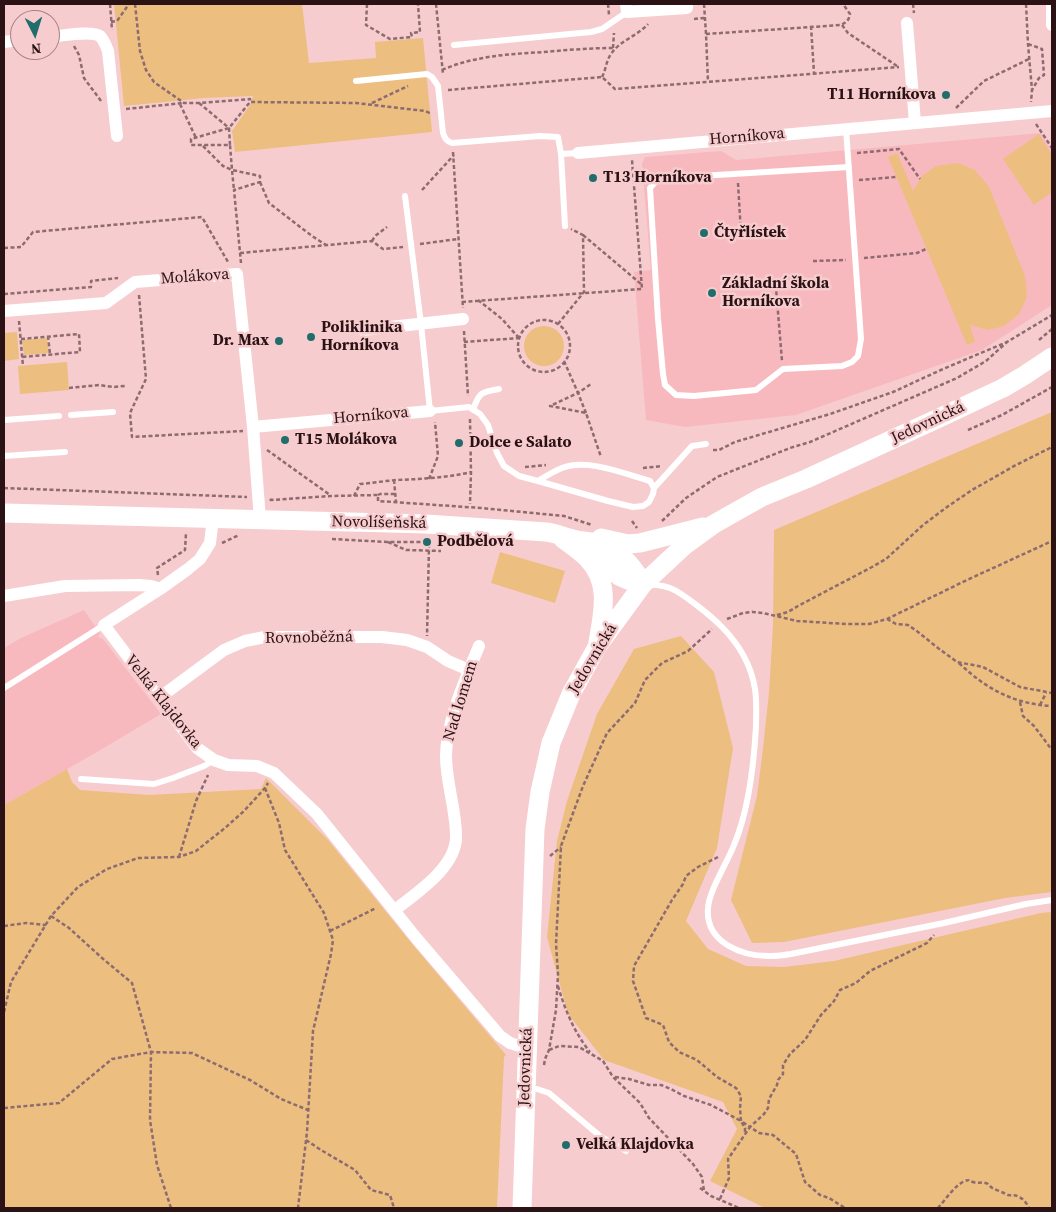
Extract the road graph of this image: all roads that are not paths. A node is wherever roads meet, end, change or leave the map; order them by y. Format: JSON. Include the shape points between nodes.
{"nodes":[{"id":1,"x":687,"y":4,"type":"edge"},
{"id":2,"x":1052,"y":4,"type":"edge"},
{"id":3,"x":626,"y":8,"type":"edge"},
{"id":4,"x":907,"y":23,"type":"dead end"},
{"id":5,"x":1052,"y":25,"type":"edge"},
{"id":6,"x":60,"y":36,"type":"edge"},
{"id":7,"x":454,"y":45,"type":"dead end"},
{"id":8,"x":356,"y":81,"type":"dead end"},
{"id":9,"x":1052,"y":111,"type":"edge"},
{"id":10,"x":915,"y":123,"type":"junction"},
{"id":11,"x":846,"y":129,"type":"junction"},
{"id":12,"x":118,"y":136,"type":"dead end"},
{"id":13,"x":578,"y":152,"type":"joint"},
{"id":14,"x":561,"y":154,"type":"junction"},
{"id":15,"x":849,"y":167,"type":"junction"},
{"id":16,"x":405,"y":196,"type":"dead end"},
{"id":17,"x":566,"y":226,"type":"road end"},
{"id":18,"x":4,"y":311,"type":"edge"},
{"id":19,"x":463,"y":319,"type":"dead end"},
{"id":20,"x":421,"y":324,"type":"junction"},
{"id":21,"x":363,"y":330,"type":"dead end"},
{"id":22,"x":1052,"y":357,"type":"edge"},
{"id":23,"x":499,"y":388,"type":"dead end"},
{"id":24,"x":432,"y":410,"type":"junction"},
{"id":25,"x":473,"y":410,"type":"junction"},
{"id":26,"x":113,"y":412,"type":"dead end"},
{"id":27,"x":71,"y":415,"type":"dead end"},
{"id":28,"x":58,"y":416,"type":"dead end"},
{"id":29,"x":4,"y":420,"type":"edge"},
{"id":30,"x":256,"y":426,"type":"junction"},
{"id":31,"x":707,"y":447,"type":"road end"},
{"id":32,"x":65,"y":452,"type":"dead end"},
{"id":33,"x":4,"y":456,"type":"edge"},
{"id":34,"x":538,"y":481,"type":"junction"},
{"id":35,"x":654,"y":488,"type":"junction"},
{"id":36,"x":4,"y":513,"type":"edge"},
{"id":37,"x":212,"y":518,"type":"junction"},
{"id":38,"x":260,"y":520,"type":"junction"},
{"id":39,"x":714,"y":524,"type":"junction"},
{"id":40,"x":565,"y":536,"type":"junction"},
{"id":41,"x":643,"y":584,"type":"junction"},
{"id":42,"x":156,"y":588,"type":"junction"},
{"id":43,"x":4,"y":596,"type":"edge"},
{"id":44,"x":104,"y":625,"type":"junction"},
{"id":45,"x":479,"y":646,"type":"dead end"},
{"id":46,"x":597,"y":647,"type":"junction"},
{"id":47,"x":469,"y":670,"type":"junction"},
{"id":48,"x":4,"y":688,"type":"edge"},
{"id":49,"x":159,"y":698,"type":"junction"},
{"id":50,"x":214,"y":760,"type":"junction"},
{"id":51,"x":82,"y":779,"type":"dead end"},
{"id":52,"x":1052,"y":900,"type":"edge"},
{"id":53,"x":392,"y":906,"type":"junction"},
{"id":54,"x":526,"y":1048,"type":"junction"},
{"id":55,"x":531,"y":1089,"type":"junction"},
{"id":56,"x":626,"y":1151,"type":"dead end"},
{"id":57,"x":522,"y":1208,"type":"edge"}],
"edges":[{"from":1,"to":3,"type":"street","via":[[687,8]]},
{"from":2,"to":5,"type":"street"},
{"from":3,"to":7,"type":"lane","via":[[614,21],[591,32]]},
{"from":4,"to":10,"type":"street","via":[[904,66]]},
{"from":6,"to":12,"type":"street","via":[[90,33],[104,42],[118,111]]},
{"from":8,"to":14,"type":"lane","via":[[427,74],[435,80],[439,92],[443,133],[448,142],[558,137]]},
{"from":9,"to":10,"type":"street","name":"Horníkova"},
{"from":10,"to":11,"type":"street","name":"Horníkova"},
{"from":11,"to":13,"type":"street","name":"Horníkova"},
{"from":11,"to":15,"type":"lane"},
{"from":13,"to":14,"type":"lane"},
{"from":14,"to":17,"type":"lane"},
{"from":15,"to":15,"type":"lane","via":[[667,178],[656,181],[650,188],[665,385],[676,395],[756,390],[783,369],[842,366],[858,356],[861,339]]},
{"from":16,"to":20,"type":"lane"},
{"from":18,"to":30,"type":"street","name":"Molákova","via":[[106,303],[137,288],[237,274]]},
{"from":19,"to":20,"type":"street"},
{"from":20,"to":21,"type":"street"},
{"from":20,"to":24,"type":"lane"},
{"from":22,"to":39,"type":"main road","name":"Jedovnická","via":[[1002,388],[762,497]]},
{"from":23,"to":25,"type":"lane","via":[[480,394]]},
{"from":24,"to":25,"type":"lane","via":[[469,407]]},
{"from":24,"to":30,"type":"street","name":"Horníkova"},
{"from":25,"to":34,"type":"lane","via":[[488,425],[504,466],[519,476]]},
{"from":26,"to":27,"type":"lane"},
{"from":28,"to":29,"type":"lane"},
{"from":30,"to":38,"type":"street","name":"Molákova"},
{"from":31,"to":35,"type":"lane","via":[[692,446]]},
{"from":32,"to":33,"type":"lane"},
{"from":34,"to":35,"type":"lane","via":[[564,467],[590,465],[650,481]]},
{"from":34,"to":35,"type":"lane","via":[[633,507],[648,502]]},
{"from":36,"to":37,"type":"main road","name":"Novolíšeňská","via":[[186,526]]},
{"from":37,"to":38,"type":"main road","name":"Novolíšeňská"},
{"from":37,"to":42,"type":"street","via":[[207,549],[194,564]]},
{"from":38,"to":40,"type":"main road","name":"Novolíšeňská","via":[[514,529]]},
{"from":39,"to":40,"type":"main road","via":[[628,544],[594,536]]},
{"from":39,"to":41,"type":"main road","name":"Jedovnická","via":[[685,544]]},
{"from":40,"to":41,"type":"main road","name":"Novolíšeňská","via":[[592,542],[624,557]]},
{"from":40,"to":46,"type":"main road","via":[[588,559],[602,587],[604,603]]},
{"from":41,"to":46,"type":"main road","name":"Jedovnická"},
{"from":41,"to":52,"type":"lane","via":[[669,587],[718,623],[739,647],[752,678],[757,702],[750,785],[735,844],[708,908],[709,924],[726,945],[752,954],[791,954]]},
{"from":42,"to":43,"type":"street","via":[[139,585],[65,586]]},
{"from":42,"to":44,"type":"street"},
{"from":44,"to":48,"type":"lane"},
{"from":44,"to":49,"type":"street","name":"Velká Klajdovka"},
{"from":45,"to":47,"type":"street","name":"Nad lomem"},
{"from":46,"to":54,"type":"main road","name":"Jedovnická","via":[[571,694],[551,743],[540,792],[535,828]]},
{"from":47,"to":49,"type":"street","name":"Rovnoběžná","via":[[407,640],[265,637],[224,650]]},
{"from":47,"to":53,"type":"street","name":"Nad lomem","via":[[449,728],[446,754],[456,837],[453,850],[438,874]]},
{"from":49,"to":50,"type":"street","name":"Velká Klajdovka","via":[[197,748]]},
{"from":50,"to":51,"type":"lane","via":[[154,784]]},
{"from":50,"to":53,"type":"street","name":"Velká Klajdovka","via":[[228,765],[257,766],[274,773],[317,814]]},
{"from":53,"to":54,"type":"street","name":"Velká Klajdovka","via":[[500,1036],[510,1044]]},
{"from":54,"to":55,"type":"main road","name":"Jedovnická"},
{"from":55,"to":56,"type":"lane","via":[[549,1093],[600,1136]]},
{"from":55,"to":57,"type":"main road","name":"Jedovnická"}]}
